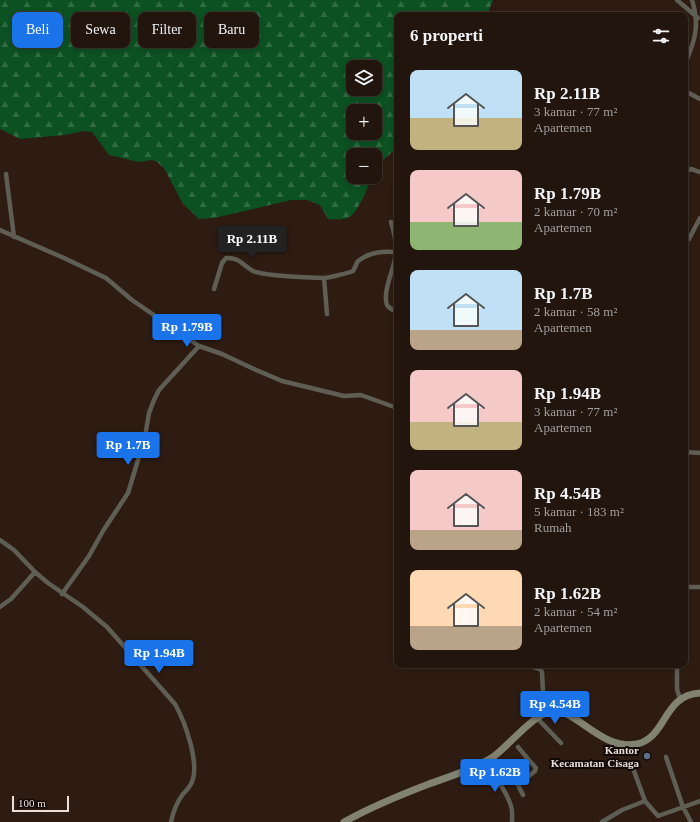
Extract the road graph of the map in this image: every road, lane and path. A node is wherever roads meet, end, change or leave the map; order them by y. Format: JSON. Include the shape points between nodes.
{"nodes":[{"id":1,"x":677,"y":0,"type":"edge"},
{"id":2,"x":692,"y":0,"type":"edge"},
{"id":3,"x":698,"y":18,"type":"junction"},
{"id":4,"x":688,"y":58,"type":"edge"},
{"id":5,"x":688,"y":93,"type":"edge"},
{"id":6,"x":700,"y":99,"type":"edge"},
{"id":7,"x":688,"y":170,"type":"edge"},
{"id":8,"x":700,"y":172,"type":"edge"},
{"id":9,"x":6,"y":174,"type":"dead end"},
{"id":10,"x":700,"y":218,"type":"edge"},
{"id":11,"x":391,"y":222,"type":"dead end"},
{"id":12,"x":0,"y":230,"type":"edge"},
{"id":13,"x":394,"y":234,"type":"edge"},
{"id":14,"x":14,"y":236,"type":"junction"},
{"id":15,"x":689,"y":239,"type":"dead end"},
{"id":16,"x":394,"y":252,"type":"edge"},
{"id":17,"x":394,"y":261,"type":"edge"},
{"id":18,"x":324,"y":278,"type":"junction"},
{"id":19,"x":214,"y":289,"type":"dead end"},
{"id":20,"x":394,"y":310,"type":"edge"},
{"id":21,"x":327,"y":314,"type":"dead end"},
{"id":22,"x":199,"y":346,"type":"junction"},
{"id":23,"x":394,"y":407,"type":"edge"},
{"id":24,"x":688,"y":452,"type":"edge"},
{"id":25,"x":700,"y":453,"type":"edge"},
{"id":26,"x":0,"y":540,"type":"edge"},
{"id":27,"x":35,"y":572,"type":"junction"},
{"id":28,"x":688,"y":587,"type":"edge"},
{"id":29,"x":700,"y":587,"type":"edge"},
{"id":30,"x":62,"y":594,"type":"junction"},
{"id":31,"x":0,"y":607,"type":"edge"},
{"id":32,"x":536,"y":668,"type":"edge"},
{"id":33,"x":677,"y":668,"type":"edge"},
{"id":34,"x":700,"y":693,"type":"edge"},
{"id":35,"x":680,"y":699,"type":"junction"},
{"id":36,"x":544,"y":714,"type":"junction"},
{"id":37,"x":537,"y":718,"type":"junction"},
{"id":38,"x":561,"y":743,"type":"dead end"},
{"id":39,"x":518,"y":747,"type":"dead end"},
{"id":40,"x":666,"y":757,"type":"dead end"},
{"id":41,"x":528,"y":759,"type":"junction"},
{"id":42,"x":485,"y":762,"type":"junction"},
{"id":43,"x":634,"y":771,"type":"dead end"},
{"id":44,"x":510,"y":774,"type":"junction"},
{"id":45,"x":499,"y":782,"type":"junction"},
{"id":46,"x":518,"y":785,"type":"junction"},
{"id":47,"x":523,"y":795,"type":"dead end"},
{"id":48,"x":645,"y":801,"type":"junction"},
{"id":49,"x":700,"y":801,"type":"edge"},
{"id":50,"x":683,"y":807,"type":"junction"},
{"id":51,"x":171,"y":822,"type":"edge"},
{"id":52,"x":344,"y":822,"type":"edge"},
{"id":53,"x":512,"y":822,"type":"edge"},
{"id":54,"x":602,"y":822,"type":"edge"},
{"id":55,"x":691,"y":822,"type":"edge"}],
"edges":[{"from":1,"to":3,"type":"street"},
{"from":2,"to":3,"type":"street"},
{"from":3,"to":4,"type":"street","via":[[697,38]]},
{"from":5,"to":6,"type":"street"},
{"from":7,"to":8,"type":"street"},
{"from":9,"to":14,"type":"street"},
{"from":10,"to":15,"type":"street"},
{"from":11,"to":13,"type":"street"},
{"from":12,"to":14,"type":"street"},
{"from":14,"to":22,"type":"street","via":[[106,278],[132,300]]},
{"from":16,"to":18,"type":"street","via":[[376,252],[360,259],[351,273]]},
{"from":17,"to":20,"type":"street","via":[[387,303],[388,307]]},
{"from":18,"to":19,"type":"street","via":[[253,271],[242,262],[226,258]]},
{"from":18,"to":21,"type":"street"},
{"from":22,"to":23,"type":"street","via":[[282,381],[344,396],[361,395]]},
{"from":22,"to":30,"type":"street","via":[[159,390],[149,413],[145,437],[128,493]]},
{"from":24,"to":25,"type":"street"},
{"from":26,"to":27,"type":"street","via":[[14,550]]},
{"from":27,"to":30,"type":"street"},
{"from":27,"to":31,"type":"street","via":[[11,599]]},
{"from":28,"to":29,"type":"street"},
{"from":30,"to":51,"type":"street","via":[[107,627],[175,704],[183,718],[195,767],[191,784],[176,806]]},
{"from":32,"to":36,"type":"street","via":[[542,672]]},
{"from":33,"to":35,"type":"street"},
{"from":34,"to":35,"type":"main road","via":[[689,694]]},
{"from":35,"to":36,"type":"main road","via":[[653,734],[644,741],[631,745],[611,741],[565,713],[555,711]]},
{"from":36,"to":37,"type":"main road"},
{"from":37,"to":38,"type":"street"},
{"from":37,"to":42,"type":"main road"},
{"from":39,"to":41,"type":"street"},
{"from":40,"to":50,"type":"street"},
{"from":41,"to":44,"type":"street"},
{"from":41,"to":46,"type":"street","via":[[536,769]]},
{"from":42,"to":45,"type":"street"},
{"from":42,"to":52,"type":"main road","via":[[395,798]]},
{"from":43,"to":48,"type":"street"},
{"from":44,"to":45,"type":"street"},
{"from":44,"to":46,"type":"street"},
{"from":45,"to":53,"type":"street","via":[[512,807]]},
{"from":46,"to":47,"type":"street"},
{"from":48,"to":50,"type":"street","via":[[658,816]]},
{"from":48,"to":54,"type":"street","via":[[622,810]]},
{"from":49,"to":50,"type":"street"},
{"from":50,"to":55,"type":"street"}]}
